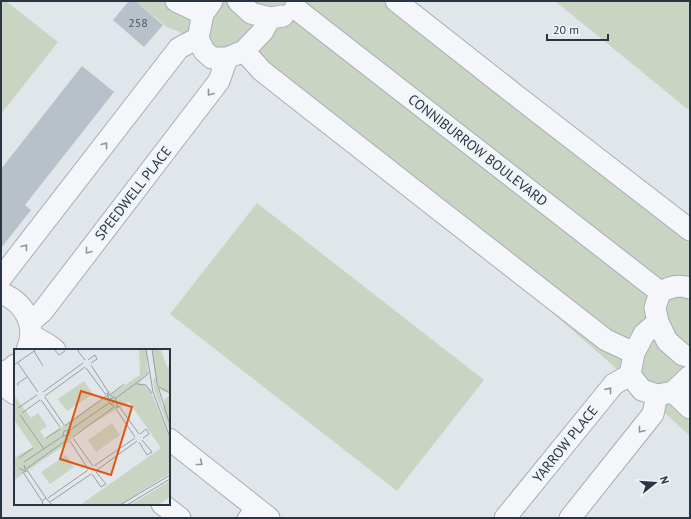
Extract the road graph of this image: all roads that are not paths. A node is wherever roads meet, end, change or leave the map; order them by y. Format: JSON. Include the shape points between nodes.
{"nodes":[{"id":1,"x":176,"y":1,"type":"edge"},
{"id":2,"x":238,"y":1,"type":"edge"},
{"id":3,"x":396,"y":1,"type":"edge"},
{"id":4,"x":296,"y":5,"type":"edge"},
{"id":5,"x":208,"y":7,"type":"edge"},
{"id":6,"x":270,"y":18,"type":"junction"},
{"id":7,"x":198,"y":38,"type":"junction"},
{"id":8,"x":235,"y":55,"type":"junction"},
{"id":9,"x":690,"y":230,"type":"edge"},
{"id":10,"x":1,"y":278,"type":"edge"},
{"id":11,"x":688,"y":285,"type":"edge"},
{"id":12,"x":660,"y":292,"type":"junction"},
{"id":13,"x":1,"y":293,"type":"edge"},
{"id":14,"x":658,"y":322,"type":"junction"},
{"id":15,"x":29,"y":336,"type":"edge"},
{"id":16,"x":54,"y":349,"type":"edge"},
{"id":17,"x":634,"y":353,"type":"junction"},
{"id":18,"x":690,"y":357,"type":"edge"},
{"id":19,"x":14,"y":366,"type":"edge"},
{"id":20,"x":1,"y":373,"type":"edge"},
{"id":21,"x":630,"y":375,"type":"junction"},
{"id":22,"x":690,"y":376,"type":"edge"},
{"id":23,"x":1,"y":378,"type":"edge"},
{"id":24,"x":14,"y":393,"type":"edge"},
{"id":25,"x":665,"y":394,"type":"junction"},
{"id":26,"x":690,"y":408,"type":"edge"},
{"id":27,"x":170,"y":440,"type":"edge"},
{"id":28,"x":163,"y":505,"type":"edge"},
{"id":29,"x":255,"y":514,"type":"edge"},
{"id":30,"x":180,"y":518,"type":"edge"},
{"id":31,"x":505,"y":518,"type":"edge"},
{"id":32,"x":570,"y":518,"type":"edge"}],
"edges":[{"from":1,"to":5,"type":"street"},
{"from":2,"to":6,"type":"street","via":[[251,13]]},
{"from":3,"to":9,"type":"street"},
{"from":4,"to":6,"type":"street","via":[[285,16]]},
{"from":4,"to":12,"type":"street","name":"CONNIBURROW BOULEVARD"},
{"from":5,"to":7,"type":"street"},
{"from":6,"to":8,"type":"street","via":[[263,31]]},
{"from":7,"to":8,"type":"street","via":[[204,51],[212,58]]},
{"from":10,"to":7,"type":"street","one_way":true,"via":[[180,48]]},
{"from":8,"to":15,"type":"street","name":"SPEEDWELL PLACE","one_way":true,"via":[[219,82],[42,312]]},
{"from":8,"to":17,"type":"street","via":[[262,71],[606,340]]},
{"from":11,"to":12,"type":"street","via":[[672,286]]},
{"from":12,"to":14,"type":"street","via":[[655,308]]},
{"from":13,"to":15,"type":"street","via":[[14,299],[24,309]]},
{"from":14,"to":17,"type":"street","via":[[644,334]]},
{"from":14,"to":18,"type":"street","via":[[667,341],[683,355]]},
{"from":15,"to":16,"type":"street"},
{"from":17,"to":21,"type":"street"},
{"from":19,"to":20,"type":"street"},
{"from":21,"to":25,"type":"street","via":[[642,390]]},
{"from":31,"to":21,"type":"street","name":"YARROW PLACE","one_way":true,"via":[[614,384]]},
{"from":22,"to":25,"type":"street"},
{"from":23,"to":24,"type":"street"},
{"from":25,"to":26,"type":"street"},
{"from":25,"to":32,"type":"street","one_way":true,"via":[[653,414]]},
{"from":27,"to":29,"type":"street","one_way":true},
{"from":28,"to":30,"type":"street"}]}
